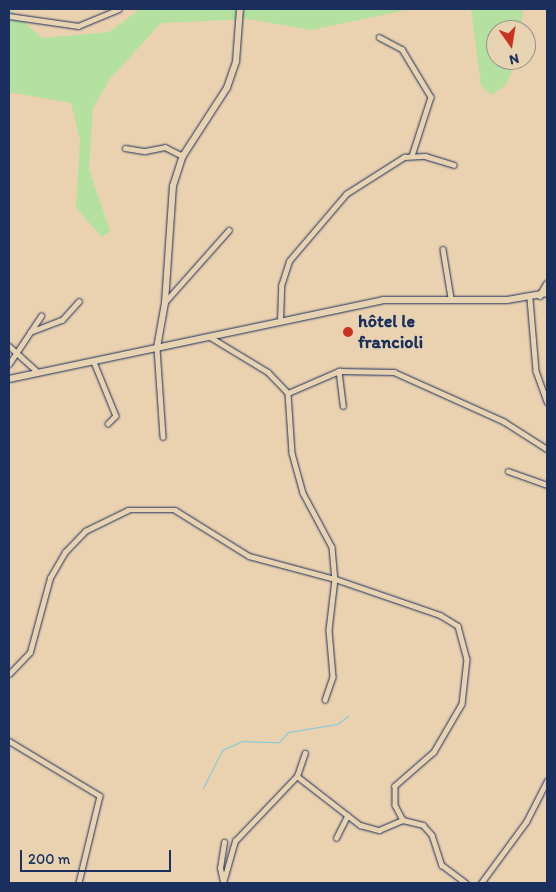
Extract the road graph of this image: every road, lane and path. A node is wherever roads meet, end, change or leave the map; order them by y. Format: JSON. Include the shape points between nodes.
{"nodes":[{"id":1,"x":119,"y":9,"type":"edge"},
{"id":2,"x":240,"y":9,"type":"edge"},
{"id":3,"x":9,"y":16,"type":"edge"},
{"id":4,"x":379,"y":37,"type":"dead end"},
{"id":5,"x":124,"y":148,"type":"dead end"},
{"id":6,"x":183,"y":156,"type":"junction"},
{"id":7,"x":412,"y":156,"type":"junction"},
{"id":8,"x":454,"y":165,"type":"dead end"},
{"id":9,"x":229,"y":230,"type":"dead end"},
{"id":10,"x":443,"y":249,"type":"dead end"},
{"id":11,"x":547,"y":284,"type":"edge"},
{"id":12,"x":539,"y":296,"type":"edge"},
{"id":13,"x":451,"y":298,"type":"junction"},
{"id":14,"x":547,"y":299,"type":"edge"},
{"id":15,"x":79,"y":301,"type":"dead end"},
{"id":16,"x":165,"y":302,"type":"junction"},
{"id":17,"x":41,"y":316,"type":"dead end"},
{"id":18,"x":280,"y":321,"type":"junction"},
{"id":19,"x":30,"y":332,"type":"junction"},
{"id":20,"x":210,"y":337,"type":"junction"},
{"id":21,"x":9,"y":346,"type":"edge"},
{"id":22,"x":157,"y":348,"type":"junction"},
{"id":23,"x":16,"y":350,"type":"junction"},
{"id":24,"x":94,"y":362,"type":"junction"},
{"id":25,"x":9,"y":364,"type":"edge"},
{"id":26,"x":38,"y":372,"type":"junction"},
{"id":27,"x":339,"y":372,"type":"junction"},
{"id":28,"x":9,"y":379,"type":"edge"},
{"id":29,"x":288,"y":393,"type":"junction"},
{"id":30,"x":547,"y":402,"type":"edge"},
{"id":31,"x":343,"y":406,"type":"dead end"},
{"id":32,"x":108,"y":424,"type":"dead end"},
{"id":33,"x":163,"y":437,"type":"dead end"},
{"id":34,"x":547,"y":449,"type":"edge"},
{"id":35,"x":508,"y":471,"type":"dead end"},
{"id":36,"x":547,"y":485,"type":"edge"},
{"id":37,"x":335,"y":579,"type":"junction"},
{"id":38,"x":9,"y":674,"type":"edge"},
{"id":39,"x":325,"y":700,"type":"dead end"},
{"id":40,"x":9,"y":741,"type":"edge"},
{"id":41,"x":305,"y":753,"type":"dead end"},
{"id":42,"x":297,"y":776,"type":"junction"},
{"id":43,"x":547,"y":781,"type":"edge"},
{"id":44,"x":347,"y":816,"type":"junction"},
{"id":45,"x":403,"y":820,"type":"junction"},
{"id":46,"x":336,"y":838,"type":"dead end"},
{"id":47,"x":224,"y":842,"type":"dead end"},
{"id":48,"x":79,"y":883,"type":"edge"},
{"id":49,"x":223,"y":883,"type":"edge"},
{"id":50,"x":466,"y":883,"type":"edge"},
{"id":51,"x":481,"y":883,"type":"edge"}],
"edges":[{"from":1,"to":3,"type":"street","via":[[78,26]]},
{"from":2,"to":6,"type":"street","via":[[236,62],[227,88]]},
{"from":4,"to":7,"type":"street","via":[[402,49],[431,97]]},
{"from":5,"to":6,"type":"street","via":[[165,148]]},
{"from":6,"to":16,"type":"street","via":[[172,192]]},
{"from":7,"to":8,"type":"street"},
{"from":7,"to":18,"type":"street","via":[[363,180],[315,226],[284,273]]},
{"from":9,"to":16,"type":"street"},
{"from":10,"to":13,"type":"street"},
{"from":11,"to":12,"type":"main road"},
{"from":12,"to":13,"type":"main road"},
{"from":12,"to":14,"type":"main road"},
{"from":12,"to":30,"type":"street","via":[[536,371]]},
{"from":13,"to":18,"type":"main road","via":[[383,300]]},
{"from":15,"to":19,"type":"street","via":[[62,320]]},
{"from":16,"to":22,"type":"street"},
{"from":17,"to":19,"type":"street"},
{"from":18,"to":20,"type":"main road"},
{"from":19,"to":23,"type":"street"},
{"from":20,"to":22,"type":"main road"},
{"from":20,"to":29,"type":"street","via":[[268,372]]},
{"from":21,"to":23,"type":"street"},
{"from":22,"to":24,"type":"main road"},
{"from":22,"to":33,"type":"street"},
{"from":23,"to":25,"type":"street"},
{"from":23,"to":26,"type":"street"},
{"from":24,"to":26,"type":"main road"},
{"from":24,"to":32,"type":"street","via":[[116,416]]},
{"from":26,"to":28,"type":"main road"},
{"from":27,"to":29,"type":"street"},
{"from":27,"to":31,"type":"street"},
{"from":27,"to":34,"type":"street","via":[[378,369],[415,378],[458,403],[510,424]]},
{"from":29,"to":37,"type":"street","via":[[292,453],[303,493],[328,535]]},
{"from":35,"to":36,"type":"street"},
{"from":37,"to":38,"type":"street","via":[[249,556],[175,510],[128,510],[85,531],[64,552],[50,578],[30,652]]},
{"from":37,"to":39,"type":"street","via":[[329,630],[333,677]]},
{"from":37,"to":45,"type":"street","via":[[440,615],[458,626],[465,640],[467,677],[456,718],[426,762],[395,786],[395,805]]},
{"from":40,"to":48,"type":"street","via":[[100,796]]},
{"from":41,"to":42,"type":"street"},
{"from":42,"to":44,"type":"street"},
{"from":42,"to":49,"type":"street","via":[[240,833]]},
{"from":43,"to":51,"type":"street","via":[[526,822]]},
{"from":44,"to":45,"type":"street","via":[[379,830]]},
{"from":44,"to":46,"type":"street"},
{"from":45,"to":50,"type":"street","via":[[429,830],[442,865]]},
{"from":47,"to":49,"type":"street","via":[[220,868]]}]}
